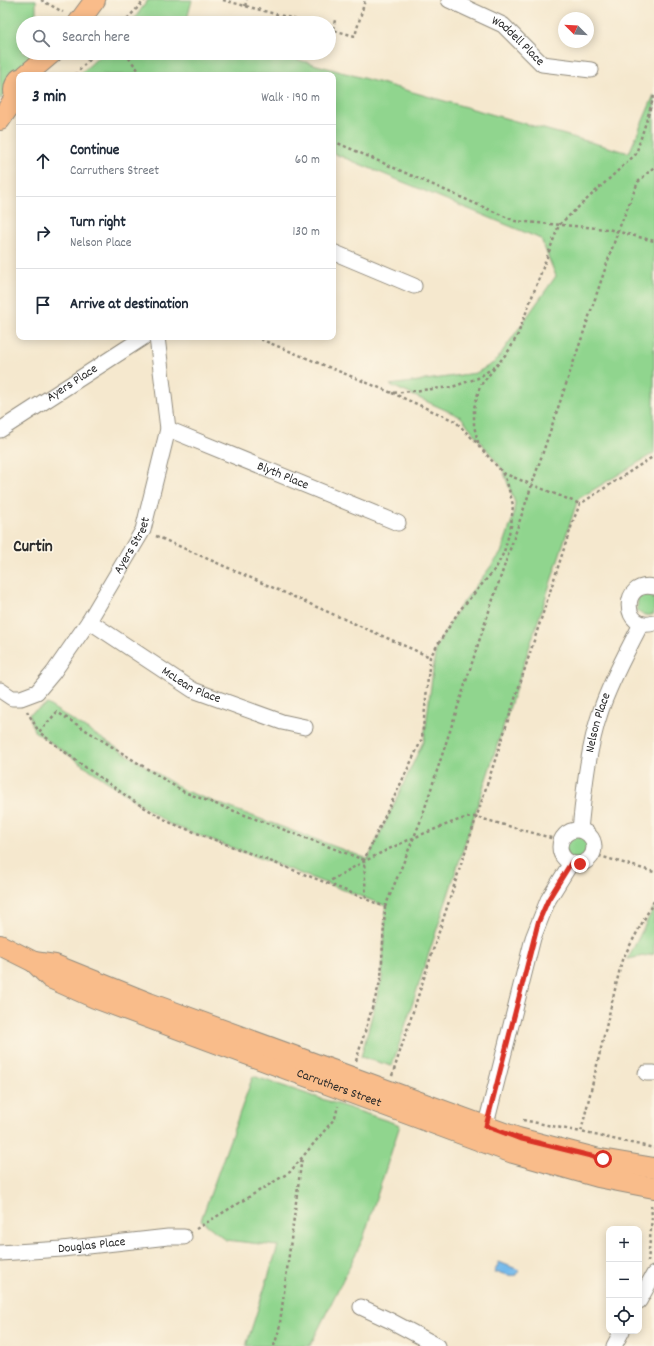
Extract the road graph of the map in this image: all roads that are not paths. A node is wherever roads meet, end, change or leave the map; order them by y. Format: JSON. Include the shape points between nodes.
{"nodes":[{"id":1,"x":95,"y":0,"type":"edge"},
{"id":2,"x":449,"y":0,"type":"edge"},
{"id":3,"x":471,"y":4,"type":"edge"},
{"id":4,"x":71,"y":16,"type":"edge"},
{"id":5,"x":44,"y":60,"type":"edge"},
{"id":6,"x":55,"y":60,"type":"edge"},
{"id":7,"x":591,"y":70,"type":"dead end"},
{"id":8,"x":30,"y":72,"type":"edge"},
{"id":9,"x":49,"y":72,"type":"edge"},
{"id":10,"x":16,"y":96,"type":"edge"},
{"id":11,"x":0,"y":120,"type":"edge"},
{"id":12,"x":16,"y":121,"type":"edge"},
{"id":13,"x":0,"y":135,"type":"edge"},
{"id":14,"x":336,"y":253,"type":"edge"},
{"id":15,"x":414,"y":286,"type":"dead end"},
{"id":16,"x":139,"y":340,"type":"edge"},
{"id":17,"x":158,"y":340,"type":"edge"},
{"id":18,"x":168,"y":429,"type":"junction"},
{"id":19,"x":0,"y":430,"type":"edge"},
{"id":20,"x":398,"y":523,"type":"dead end"},
{"id":21,"x":654,"y":587,"type":"edge"},
{"id":22,"x":89,"y":621,"type":"junction"},
{"id":23,"x":648,"y":624,"type":"edge"},
{"id":24,"x":0,"y":690,"type":"edge"},
{"id":25,"x":305,"y":727,"type":"dead end"},
{"id":26,"x":580,"y":830,"type":"junction"},
{"id":27,"x":571,"y":863,"type":"junction"},
{"id":28,"x":0,"y":945,"type":"edge"},
{"id":29,"x":484,"y":1134,"type":"junction"},
{"id":30,"x":654,"y":1168,"type":"edge"},
{"id":31,"x":652,"y":1195,"type":"edge"},
{"id":32,"x":184,"y":1237,"type":"road end"},
{"id":33,"x":0,"y":1253,"type":"edge"},
{"id":34,"x":650,"y":1271,"type":"edge"},
{"id":35,"x":640,"y":1298,"type":"edge"},
{"id":36,"x":361,"y":1308,"type":"dead end"},
{"id":37,"x":620,"y":1334,"type":"edge"},
{"id":38,"x":438,"y":1346,"type":"edge"},
{"id":39,"x":614,"y":1346,"type":"edge"}],
"edges":[{"from":1,"to":4,"type":"main road"},
{"from":2,"to":3,"type":"street","name":"Waddell Place"},
{"from":3,"to":7,"type":"street","name":"Waddell Place","via":[[503,25],[542,64]]},
{"from":5,"to":8,"type":"main road"},
{"from":6,"to":9,"type":"main road"},
{"from":10,"to":11,"type":"main road"},
{"from":12,"to":13,"type":"main road"},
{"from":14,"to":15,"type":"street"},
{"from":16,"to":19,"type":"street","name":"Ayers Place"},
{"from":17,"to":18,"type":"street","name":"Ayers Street"},
{"from":18,"to":20,"type":"street","name":"Blyth Place"},
{"from":18,"to":22,"type":"street","name":"Ayers Street","via":[[143,530]]},
{"from":21,"to":23,"type":"street","name":"Nelson Place","via":[[640,588],[630,599],[629,604],[631,614]]},
{"from":22,"to":24,"type":"street","name":"Ayers Street","via":[[37,692],[21,698],[12,698]]},
{"from":22,"to":25,"type":"street","name":"McLean Place","via":[[193,690],[282,722]]},
{"from":23,"to":26,"type":"street","name":"Nelson Place","via":[[606,695],[600,711],[586,780]]},
{"from":26,"to":27,"type":"street","via":[[567,834],[562,841],[562,854]]},
{"from":26,"to":27,"type":"street","via":[[588,834],[593,841],[593,854],[584,863]]},
{"from":27,"to":29,"type":"street","via":[[548,900],[533,938]]},
{"from":28,"to":29,"type":"main road","name":"Carruthers Street","via":[[34,962],[55,965]]},
{"from":29,"to":30,"type":"main road","name":"Carruthers Street"},
{"from":29,"to":31,"type":"main road","name":"Carruthers Street","via":[[544,1162]]},
{"from":32,"to":33,"type":"street","name":"Douglas Place"},
{"from":34,"to":35,"type":"street"},
{"from":36,"to":38,"type":"street"},
{"from":37,"to":39,"type":"street"}]}
